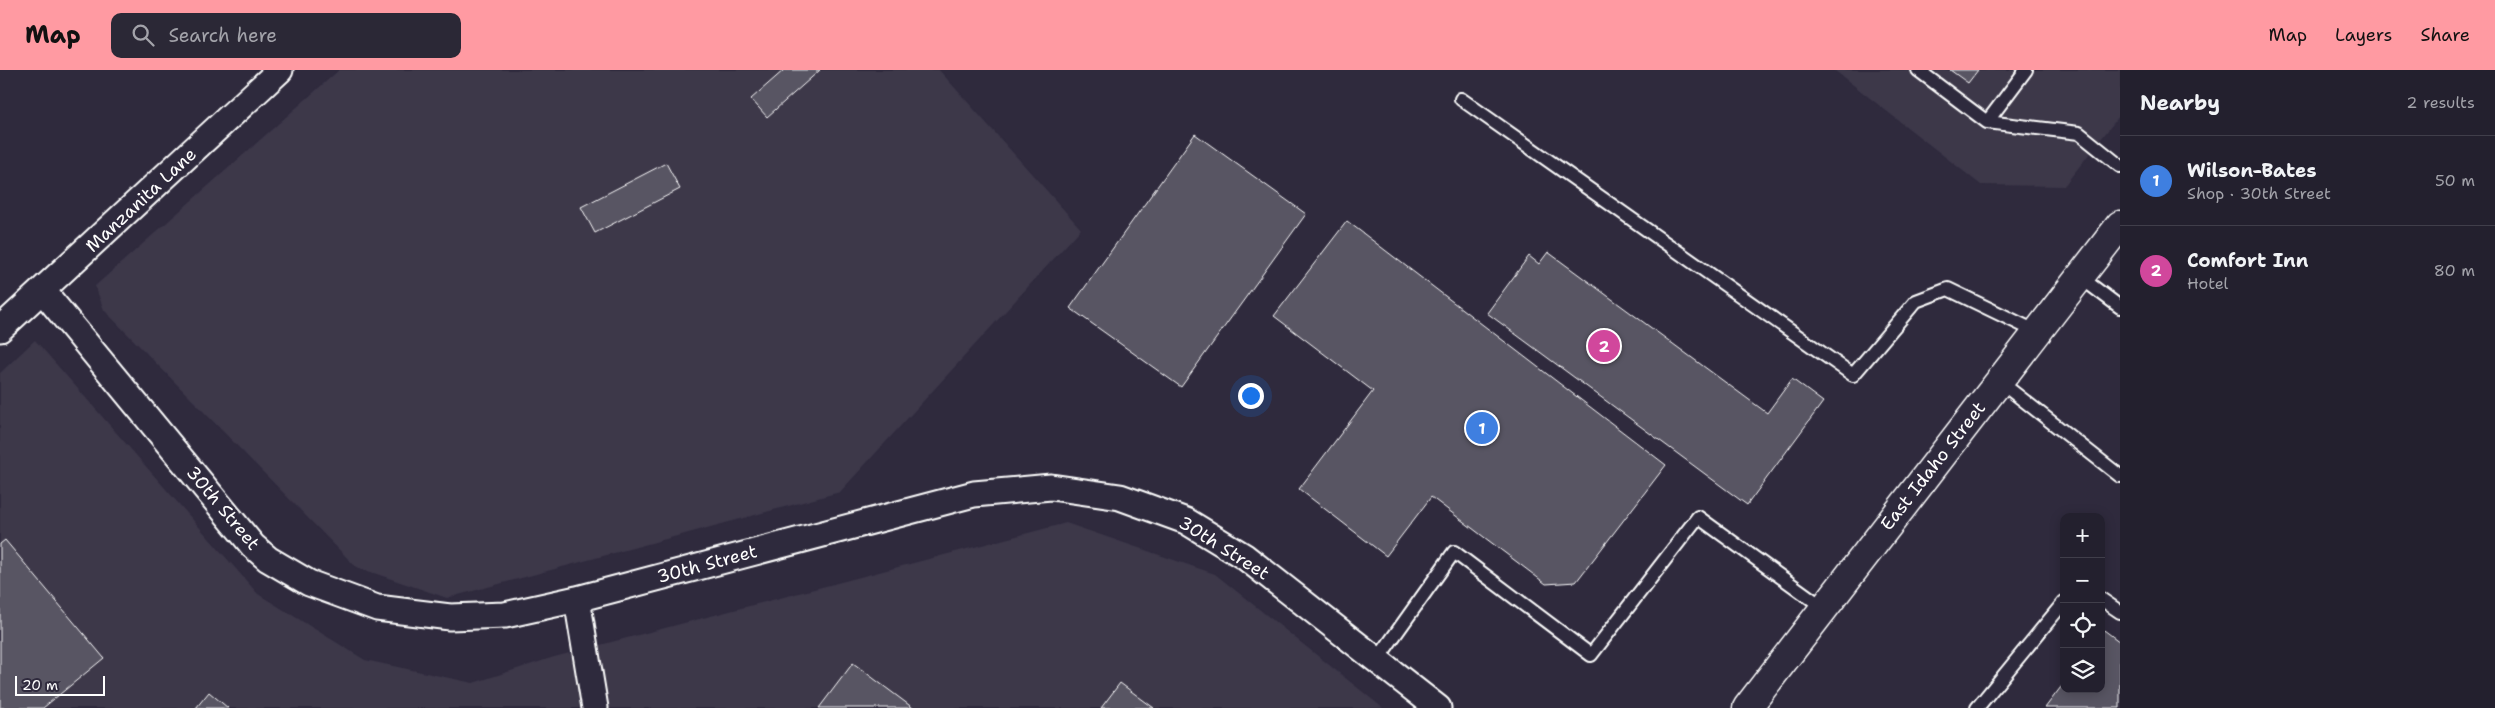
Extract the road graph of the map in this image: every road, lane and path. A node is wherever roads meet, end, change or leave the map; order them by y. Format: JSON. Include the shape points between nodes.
{"nodes":[{"id":1,"x":280,"y":70,"type":"edge"},
{"id":2,"x":1918,"y":70,"type":"edge"},
{"id":3,"x":2026,"y":70,"type":"edge"},
{"id":4,"x":1461,"y":99,"type":"dead end"},
{"id":5,"x":1987,"y":122,"type":"junction"},
{"id":6,"x":2120,"y":166,"type":"edge"},
{"id":7,"x":2120,"y":225,"type":"edge"},
{"id":8,"x":2080,"y":278,"type":"junction"},
{"id":9,"x":43,"y":291,"type":"junction"},
{"id":10,"x":2120,"y":307,"type":"edge"},
{"id":11,"x":0,"y":329,"type":"edge"},
{"id":12,"x":2037,"y":332,"type":"junction"},
{"id":13,"x":1999,"y":381,"type":"junction"},
{"id":14,"x":2120,"y":476,"type":"edge"},
{"id":15,"x":577,"y":599,"type":"junction"},
{"id":16,"x":2063,"y":603,"type":"edge"},
{"id":17,"x":2105,"y":603,"type":"edge"},
{"id":18,"x":1824,"y":608,"type":"junction"},
{"id":19,"x":2120,"y":612,"type":"edge"},
{"id":20,"x":1377,"y":660,"type":"junction"},
{"id":21,"x":595,"y":708,"type":"edge"},
{"id":22,"x":1438,"y":708,"type":"edge"},
{"id":23,"x":1747,"y":708,"type":"edge"},
{"id":24,"x":1977,"y":708,"type":"edge"}],
"edges":[{"from":1,"to":9,"type":"street","name":"Manzanita Lane"},
{"from":2,"to":5,"type":"lane"},
{"from":3,"to":5,"type":"lane"},
{"from":4,"to":12,"type":"lane","via":[[1853,375],[1916,301],[1948,289]]},
{"from":5,"to":6,"type":"lane","via":[[2079,133]]},
{"from":7,"to":8,"type":"street","name":"East Idaho Street"},
{"from":8,"to":10,"type":"lane"},
{"from":8,"to":12,"type":"street","name":"East Idaho Street"},
{"from":9,"to":11,"type":"street","name":"Manzanita Lane"},
{"from":9,"to":15,"type":"street","name":"30th Street","via":[[253,546],[268,559],[309,583],[377,608],[450,617],[505,614]]},
{"from":12,"to":13,"type":"street","name":"East Idaho Street"},
{"from":13,"to":14,"type":"lane"},
{"from":13,"to":18,"type":"street","name":"East Idaho Street"},
{"from":15,"to":20,"type":"street","name":"30th Street","via":[[974,494],[1051,487],[1120,496],[1186,520],[1245,557]]},
{"from":15,"to":21,"type":"street"},
{"from":16,"to":24,"type":"lane"},
{"from":17,"to":19,"type":"lane"},
{"from":18,"to":20,"type":"lane","via":[[1698,517],[1591,656],[1454,552]]},
{"from":18,"to":23,"type":"street","name":"East Idaho Street"},
{"from":20,"to":22,"type":"street","name":"30th Street"}]}
